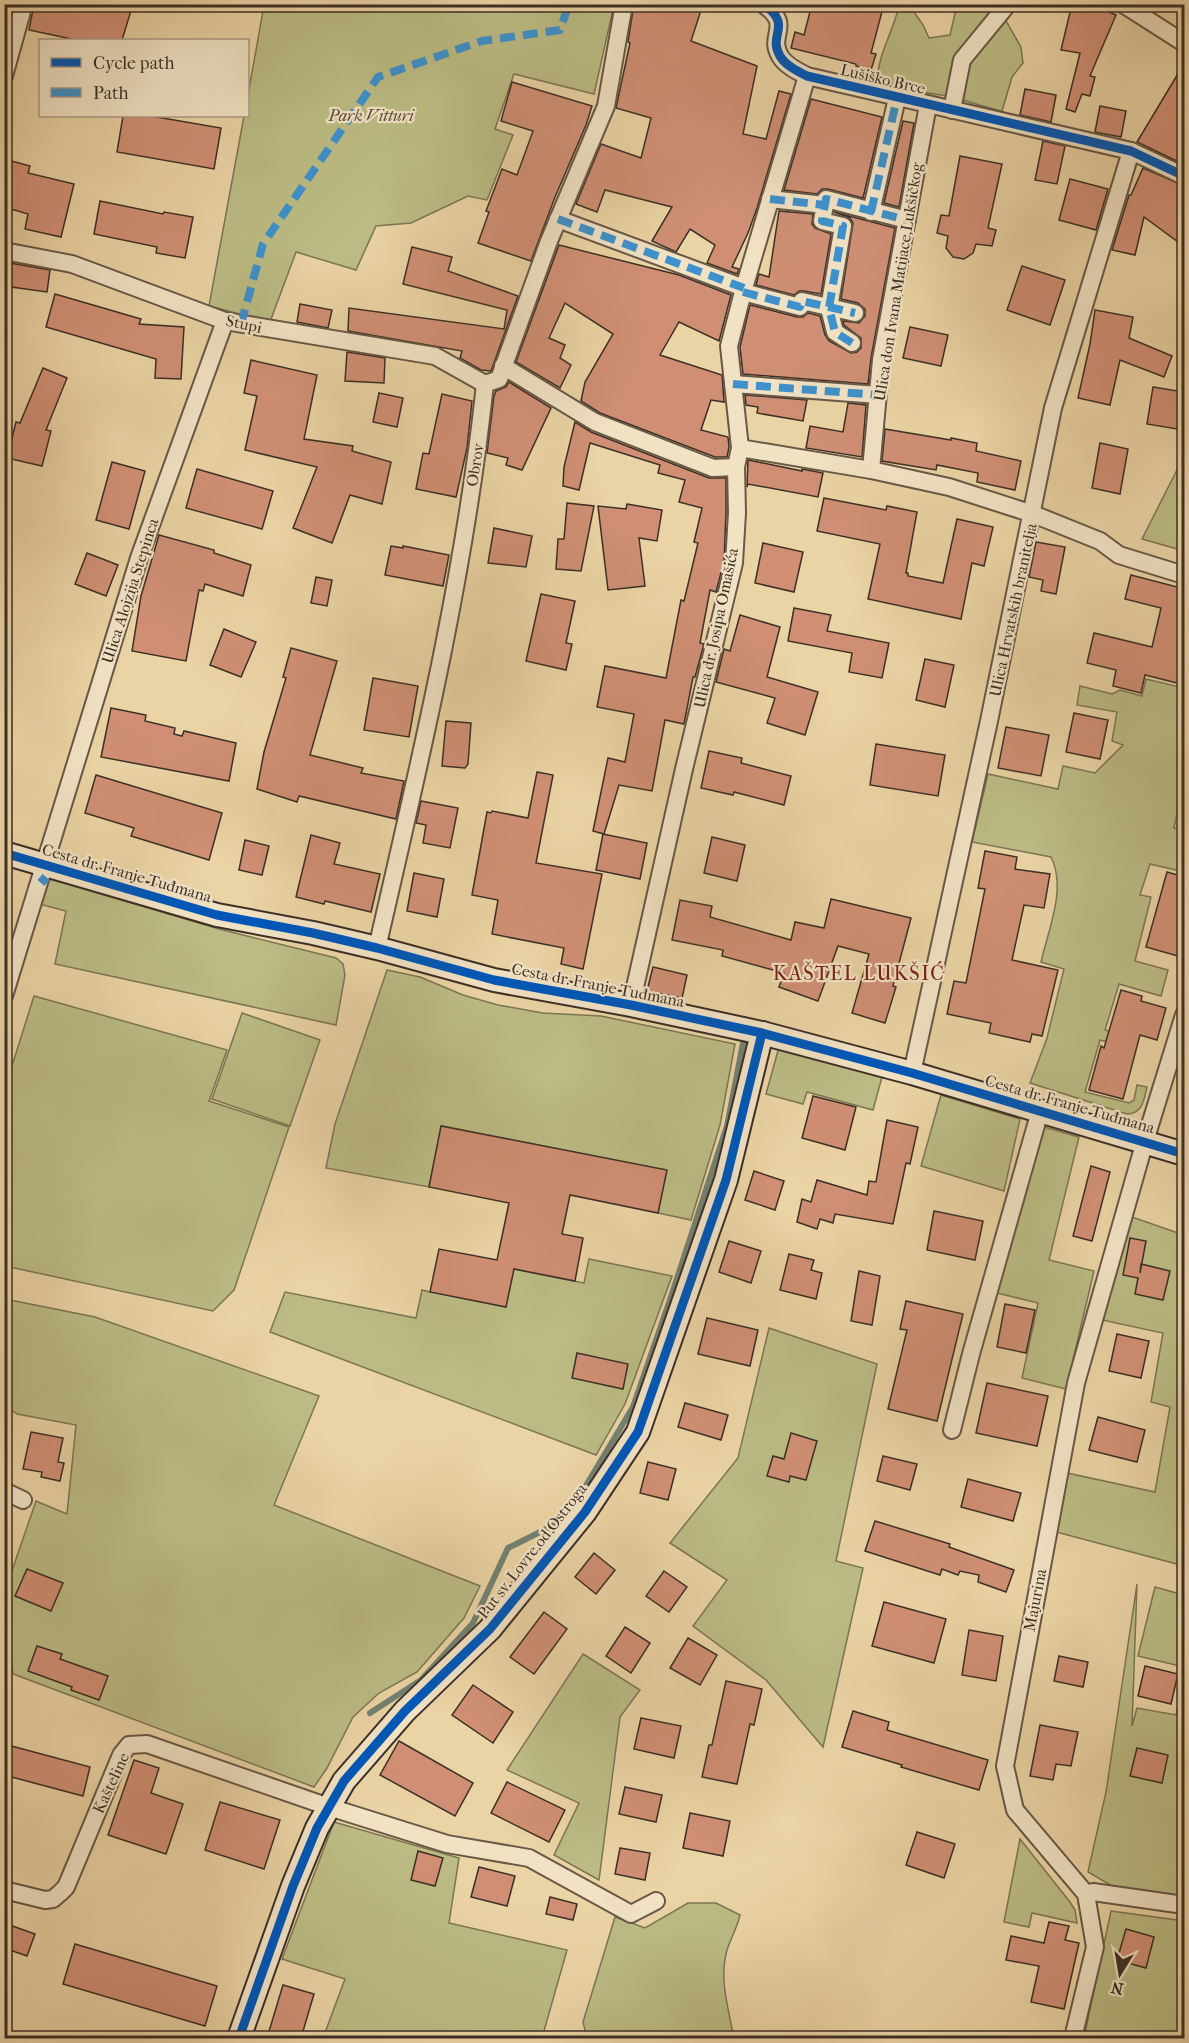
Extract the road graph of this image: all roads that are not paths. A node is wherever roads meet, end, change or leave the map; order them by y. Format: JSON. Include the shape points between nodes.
{"nodes":[{"id":1,"x":24,"y":4,"type":"edge"},
{"id":2,"x":624,"y":4,"type":"edge"},
{"id":3,"x":763,"y":4,"type":"edge"},
{"id":4,"x":1008,"y":4,"type":"edge"},
{"id":5,"x":1123,"y":4,"type":"edge"},
{"id":6,"x":1185,"y":43,"type":"edge"},
{"id":7,"x":4,"y":76,"type":"edge"},
{"id":8,"x":807,"y":76,"type":"junction"},
{"id":9,"x":897,"y":98,"type":"junction"},
{"id":10,"x":928,"y":105,"type":"junction"},
{"id":11,"x":952,"y":110,"type":"junction"},
{"id":12,"x":1131,"y":151,"type":"junction"},
{"id":13,"x":1185,"y":176,"type":"edge"},
{"id":14,"x":770,"y":199,"type":"junction"},
{"id":15,"x":825,"y":205,"type":"junction"},
{"id":16,"x":872,"y":212,"type":"junction"},
{"id":17,"x":558,"y":219,"type":"junction"},
{"id":18,"x":907,"y":220,"type":"junction"},
{"id":19,"x":4,"y":251,"type":"edge"},
{"id":20,"x":744,"y":290,"type":"junction"},
{"id":21,"x":829,"y":308,"type":"junction"},
{"id":22,"x":855,"y":313,"type":"dead end"},
{"id":23,"x":225,"y":321,"type":"junction"},
{"id":24,"x":852,"y":343,"type":"dead end"},
{"id":25,"x":502,"y":366,"type":"junction"},
{"id":26,"x":485,"y":384,"type":"junction"},
{"id":27,"x":733,"y":384,"type":"junction"},
{"id":28,"x":878,"y":395,"type":"junction"},
{"id":29,"x":740,"y":448,"type":"junction"},
{"id":30,"x":736,"y":467,"type":"junction"},
{"id":31,"x":871,"y":470,"type":"junction"},
{"id":32,"x":1033,"y":514,"type":"junction"},
{"id":33,"x":1185,"y":575,"type":"edge"},
{"id":34,"x":4,"y":853,"type":"edge"},
{"id":35,"x":44,"y":875,"type":"junction"},
{"id":36,"x":377,"y":948,"type":"junction"},
{"id":37,"x":4,"y":996,"type":"edge"},
{"id":38,"x":631,"y":1005,"type":"junction"},
{"id":39,"x":1185,"y":1015,"type":"edge"},
{"id":40,"x":762,"y":1033,"type":"junction"},
{"id":41,"x":912,"y":1073,"type":"junction"},
{"id":42,"x":1040,"y":1112,"type":"junction"},
{"id":43,"x":1145,"y":1141,"type":"junction"},
{"id":44,"x":1185,"y":1154,"type":"edge"},
{"id":45,"x":952,"y":1430,"type":"dead end"},
{"id":46,"x":4,"y":1491,"type":"edge"},
{"id":47,"x":23,"y":1500,"type":"dead end"},
{"id":48,"x":329,"y":1807,"type":"junction"},
{"id":49,"x":4,"y":1890,"type":"edge"},
{"id":50,"x":1086,"y":1894,"type":"junction"},
{"id":51,"x":656,"y":1901,"type":"dead end"},
{"id":52,"x":1185,"y":1905,"type":"edge"},
{"id":53,"x":239,"y":2038,"type":"edge"},
{"id":54,"x":1073,"y":2038,"type":"edge"}],
"edges":[{"from":1,"to":7,"type":"street"},
{"from":2,"to":17,"type":"street","via":[[606,106]]},
{"from":3,"to":8,"type":"street","via":[[776,15],[779,24],[779,55]]},
{"from":4,"to":11,"type":"street","via":[[962,60]]},
{"from":5,"to":6,"type":"street"},
{"from":8,"to":9,"type":"street","name":"Lušiško Brce"},
{"from":8,"to":14,"type":"street","name":"Ulica dr. Josipa Omašića"},
{"from":9,"to":10,"type":"street","name":"Lušiško Brce"},
{"from":9,"to":16,"type":"street"},
{"from":10,"to":11,"type":"street","name":"Lušiško Brce"},
{"from":10,"to":18,"type":"street","name":"Ulica don Ivana Matijace,Lukšičkog"},
{"from":11,"to":12,"type":"street","name":"Lušiško Brce"},
{"from":12,"to":13,"type":"street","name":"Lušiško Brce"},
{"from":12,"to":32,"type":"street","name":"Ulica Hrvatskih branitelja","via":[[1053,408]]},
{"from":14,"to":15,"type":"street"},
{"from":14,"to":20,"type":"street","name":"Ulica dr. Josipa Omašića"},
{"from":15,"to":16,"type":"street","via":[[826,199]]},
{"from":15,"to":21,"type":"street","via":[[822,221],[843,226]]},
{"from":16,"to":18,"type":"street"},
{"from":17,"to":20,"type":"street"},
{"from":17,"to":25,"type":"street"},
{"from":18,"to":28,"type":"street","name":"Ulica don Ivana Matijace,Lukšičkog"},
{"from":19,"to":23,"type":"street","name":"Stupi","via":[[72,264]]},
{"from":20,"to":21,"type":"street","via":[[800,307],[802,301]]},
{"from":20,"to":27,"type":"street","name":"Ulica dr. Josipa Omašića","via":[[729,346]]},
{"from":21,"to":22,"type":"street"},
{"from":21,"to":24,"type":"street","via":[[835,332]]},
{"from":23,"to":26,"type":"street","name":"Stupi","via":[[435,356]]},
{"from":23,"to":35,"type":"street","name":"Ulica Alojzija Stepinca","via":[[139,558]]},
{"from":25,"to":26,"type":"street","via":[[499,379]]},
{"from":25,"to":30,"type":"street","via":[[595,422],[713,468]]},
{"from":26,"to":36,"type":"street","name":"Obrov","via":[[479,447],[452,609]]},
{"from":27,"to":28,"type":"street"},
{"from":27,"to":29,"type":"street","name":"Ulica dr. Josipa Omašića"},
{"from":28,"to":31,"type":"street","name":"Ulica don Ivana Matijace,Lukšičkog"},
{"from":29,"to":30,"type":"street","name":"Ulica dr. Josipa Omašića"},
{"from":29,"to":31,"type":"street"},
{"from":30,"to":38,"type":"street","name":"Ulica dr. Josipa Omašića","via":[[734,562]]},
{"from":31,"to":32,"type":"street","via":[[949,487]]},
{"from":32,"to":33,"type":"street","via":[[1100,541],[1119,555]]},
{"from":32,"to":41,"type":"street","name":"Ulica Hrvatskih branitelja"},
{"from":34,"to":35,"type":"main road","name":"Cesta dr. Franje Tuđmana"},
{"from":35,"to":36,"type":"main road","name":"Cesta dr. Franje Tuđmana","via":[[214,921],[313,933]]},
{"from":35,"to":37,"type":"street","name":"Ulica Alojzija Stepinca"},
{"from":36,"to":38,"type":"main road","name":"Cesta dr. Franje Tuđmana","via":[[494,980]]},
{"from":38,"to":40,"type":"main road","name":"Cesta dr. Franje Tuđmana"},
{"from":39,"to":43,"type":"street","name":"Majurina"},
{"from":40,"to":41,"type":"main road","name":"Cesta dr. Franje Tuđmana"},
{"from":40,"to":48,"type":"main road","name":"Put sv. Lovre od Ostroga","via":[[726,1180],[638,1432],[585,1512],[490,1629],[405,1711],[351,1773]]},
{"from":41,"to":42,"type":"main road","name":"Cesta dr. Franje Tuđmana"},
{"from":42,"to":43,"type":"main road","name":"Cesta dr. Franje Tuđmana"},
{"from":42,"to":45,"type":"street"},
{"from":43,"to":44,"type":"main road","name":"Cesta dr. Franje Tuđmana"},
{"from":43,"to":50,"type":"street","name":"Majurina","via":[[1076,1383],[1005,1766],[1015,1810]]},
{"from":46,"to":47,"type":"street"},
{"from":48,"to":49,"type":"street","name":"Kašteline","via":[[147,1744],[129,1746],[121,1755],[66,1887],[53,1899],[45,1900]]},
{"from":48,"to":51,"type":"street","via":[[447,1844],[529,1858],[631,1914]]},
{"from":48,"to":53,"type":"main road","name":"Put sv. Lovre od Ostroga","via":[[293,1886]]},
{"from":50,"to":52,"type":"street"},
{"from":50,"to":54,"type":"street","via":[[1095,1947]]}]}
